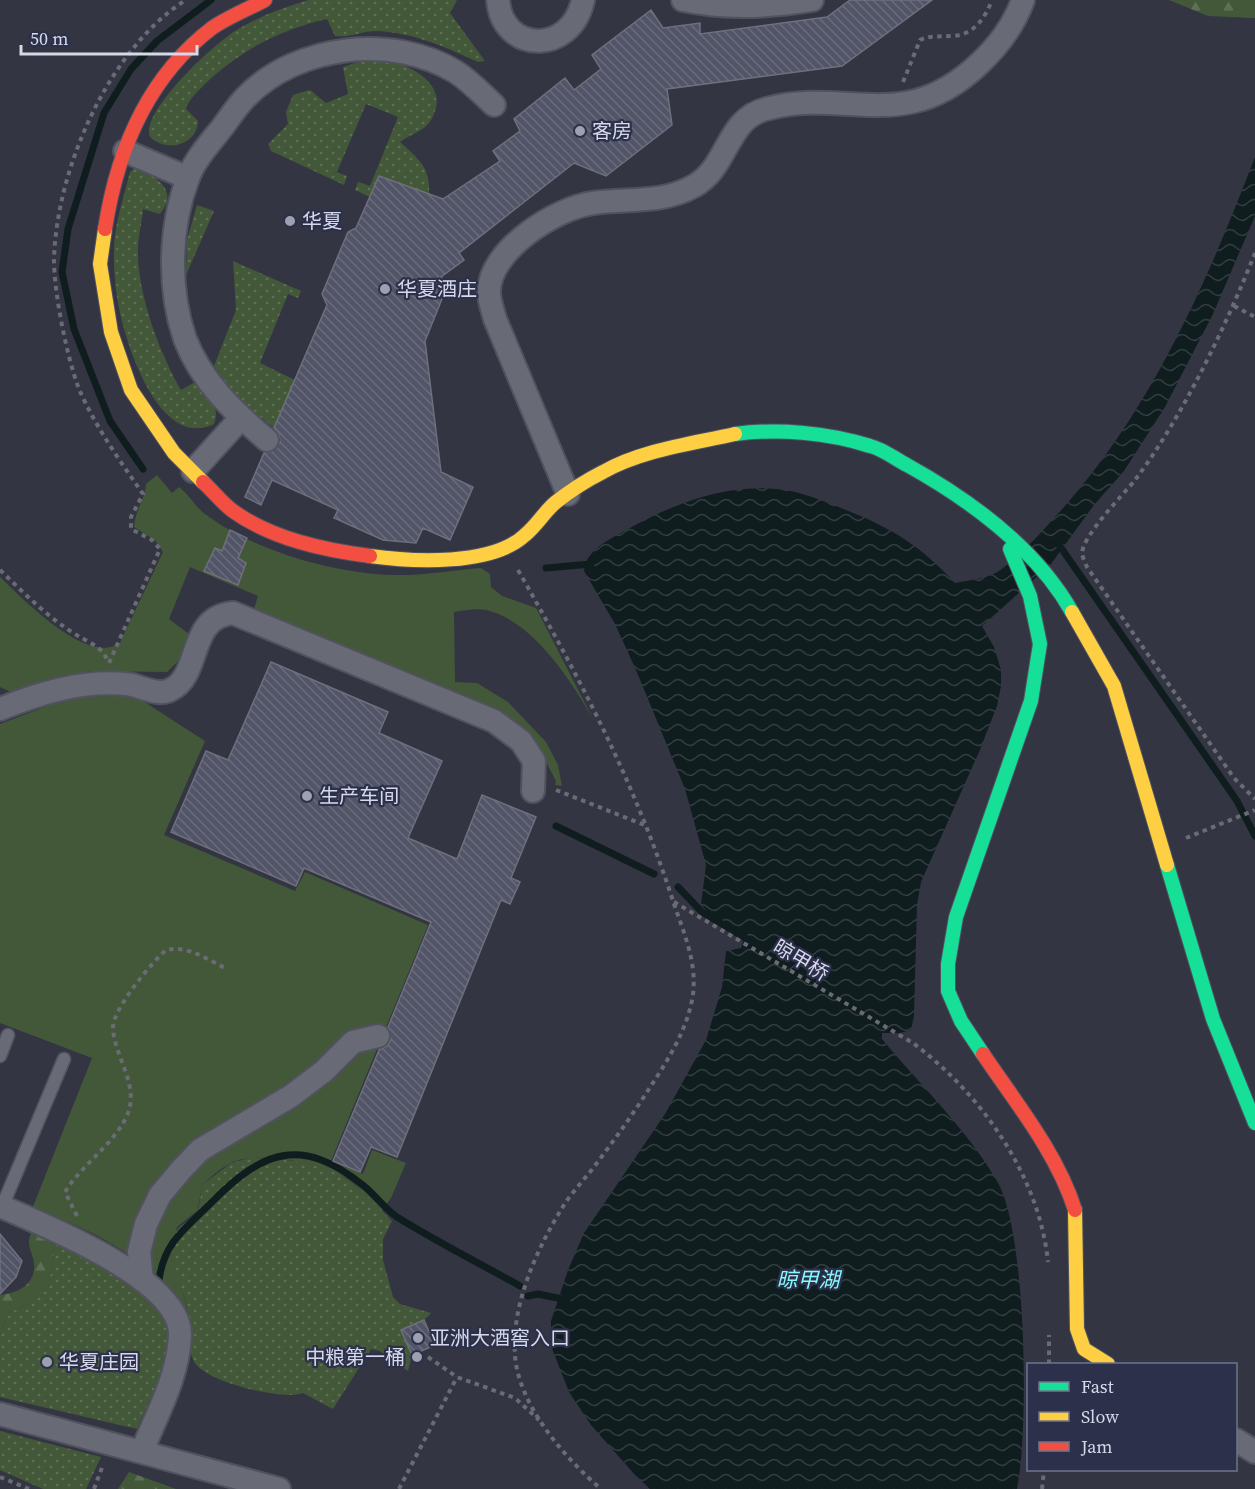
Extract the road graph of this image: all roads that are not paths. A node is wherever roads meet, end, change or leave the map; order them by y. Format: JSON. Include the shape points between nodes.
{"nodes":[{"id":1,"x":265,"y":0,"type":"edge"},
{"id":2,"x":498,"y":0,"type":"edge"},
{"id":3,"x":583,"y":0,"type":"edge"},
{"id":4,"x":683,"y":0,"type":"edge"},
{"id":5,"x":812,"y":0,"type":"edge"},
{"id":6,"x":1023,"y":0,"type":"edge"},
{"id":7,"x":494,"y":105,"type":"dead end"},
{"id":8,"x":125,"y":151,"type":"junction"},
{"id":9,"x":188,"y":178,"type":"junction"},
{"id":10,"x":241,"y":418,"type":"junction"},
{"id":11,"x":267,"y":440,"type":"dead end"},
{"id":12,"x":193,"y":471,"type":"junction"},
{"id":13,"x":568,"y":494,"type":"junction"},
{"id":14,"x":1000,"y":526,"type":"junction"},
{"id":15,"x":0,"y":709,"type":"edge"},
{"id":16,"x":533,"y":786,"type":"road end"},
{"id":17,"x":8,"y":1035,"type":"dead end"},
{"id":18,"x":378,"y":1036,"type":"dead end"},
{"id":19,"x":0,"y":1056,"type":"edge"},
{"id":20,"x":64,"y":1059,"type":"dead end"},
{"id":21,"x":1255,"y":1123,"type":"edge"},
{"id":22,"x":1,"y":1207,"type":"edge"},
{"id":23,"x":142,"y":1280,"type":"junction"},
{"id":24,"x":1105,"y":1363,"type":"edge"},
{"id":25,"x":0,"y":1414,"type":"edge"},
{"id":26,"x":1237,"y":1441,"type":"edge"},
{"id":27,"x":142,"y":1451,"type":"junction"},
{"id":28,"x":1255,"y":1452,"type":"edge"},
{"id":29,"x":279,"y":1489,"type":"edge"}],
"edges":[{"from":1,"to":8,"type":"street","via":[[213,28],[165,73],[135,122]]},
{"from":2,"to":3,"type":"street","via":[[504,20],[512,30],[536,41],[550,40],[572,27]]},
{"from":4,"to":5,"type":"street","via":[[712,6],[762,7]]},
{"from":6,"to":13,"type":"street","via":[[999,45],[964,78],[931,97],[894,105],[786,105],[763,109],[733,132],[722,159],[697,185],[671,197],[590,203],[548,219],[516,241],[498,265],[489,291],[495,319]]},
{"from":7,"to":9,"type":"street","via":[[456,72],[407,51],[360,47],[318,56],[280,72],[246,96],[206,147]]},
{"from":8,"to":9,"type":"street"},
{"from":8,"to":12,"type":"street","via":[[111,189],[100,264],[111,332],[131,390],[174,453]]},
{"from":9,"to":10,"type":"street","via":[[174,236],[173,293],[190,349],[205,375]]},
{"from":10,"to":11,"type":"street"},
{"from":10,"to":12,"type":"street"},
{"from":12,"to":13,"type":"street","via":[[233,511],[277,534],[333,551],[408,561],[446,560],[506,549]]},
{"from":13,"to":14,"type":"street","via":[[604,471],[659,451],[737,433],[804,433],[872,446],[941,483]]},
{"from":14,"to":21,"type":"street","via":[[1062,594],[1114,686],[1213,1018]]},
{"from":14,"to":24,"type":"street","via":[[1030,596],[1040,644],[1031,701],[956,917],[948,991],[961,1021],[1045,1147],[1069,1191],[1077,1216],[1077,1329],[1084,1349]]},
{"from":15,"to":16,"type":"street","via":[[70,687],[103,682],[170,691],[181,682],[207,625],[222,614],[233,613],[494,721],[521,741],[534,761]]},
{"from":17,"to":19,"type":"lane"},
{"from":18,"to":23,"type":"street","via":[[353,1042],[299,1090],[200,1150],[160,1195],[146,1224],[139,1252]]},
{"from":20,"to":22,"type":"lane"},
{"from":22,"to":23,"type":"street","via":[[80,1243]]},
{"from":23,"to":27,"type":"street","via":[[174,1310],[180,1332],[176,1366]]},
{"from":25,"to":27,"type":"street"},
{"from":26,"to":28,"type":"street"},
{"from":27,"to":29,"type":"street"}]}
